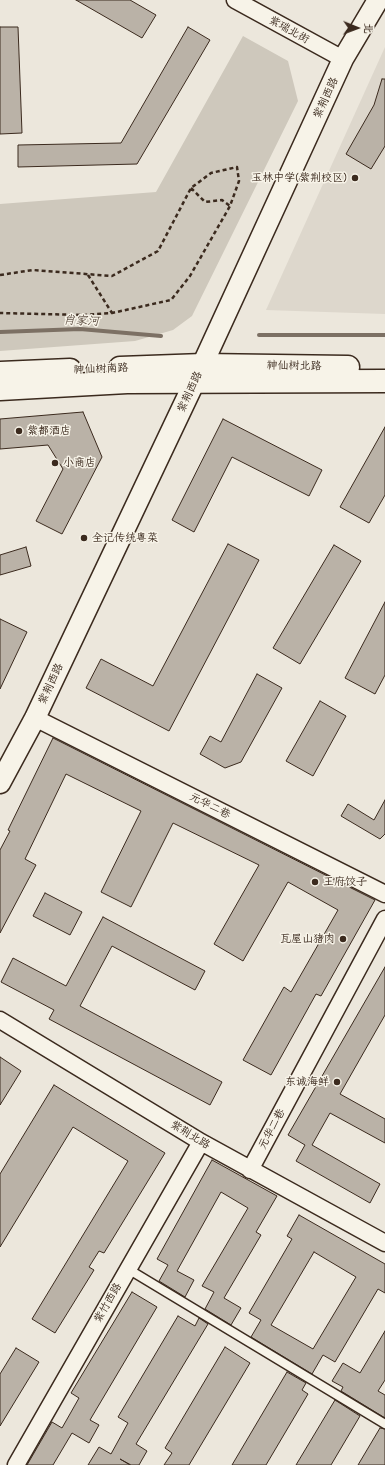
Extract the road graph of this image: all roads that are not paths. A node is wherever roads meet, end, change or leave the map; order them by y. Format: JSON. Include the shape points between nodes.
{"nodes":[{"id":1,"x":235,"y":0,"type":"edge"},
{"id":2,"x":378,"y":0,"type":"edge"},
{"id":3,"x":344,"y":59,"type":"junction"},
{"id":4,"x":385,"y":367,"type":"edge"},
{"id":5,"x":0,"y":373,"type":"edge"},
{"id":6,"x":199,"y":374,"type":"junction"},
{"id":7,"x":385,"y":381,"type":"edge"},
{"id":8,"x":0,"y":389,"type":"edge"},
{"id":9,"x":35,"y":718,"type":"junction"},
{"id":10,"x":0,"y":783,"type":"edge"},
{"id":11,"x":385,"y":894,"type":"edge"},
{"id":12,"x":385,"y":919,"type":"edge"},
{"id":13,"x":0,"y":1020,"type":"edge"},
{"id":14,"x":201,"y":1142,"type":"junction"},
{"id":15,"x":250,"y":1170,"type":"junction"},
{"id":16,"x":385,"y":1243,"type":"edge"},
{"id":17,"x":128,"y":1270,"type":"junction"},
{"id":18,"x":385,"y":1424,"type":"edge"},
{"id":19,"x":16,"y":1465,"type":"edge"}],
"edges":[{"from":1,"to":3,"type":"street","name":"紫瑞北街"},
{"from":2,"to":3,"type":"street","name":"紫荆西路"},
{"from":3,"to":6,"type":"street","name":"紫荆西路"},
{"from":4,"to":6,"type":"main road","name":"神仙树北路"},
{"from":5,"to":6,"type":"main road","name":"神仙树南路"},
{"from":6,"to":7,"type":"main road"},
{"from":6,"to":8,"type":"main road","via":[[127,382]]},
{"from":6,"to":9,"type":"street","name":"紫荆西路"},
{"from":9,"to":10,"type":"street","name":"紫荆西路"},
{"from":9,"to":11,"type":"street","name":"元华二巷"},
{"from":12,"to":15,"type":"street","name":"元华二巷"},
{"from":13,"to":14,"type":"street","name":"紫荆北路"},
{"from":14,"to":15,"type":"street","name":"紫荆北路"},
{"from":14,"to":17,"type":"street","name":"紫竹西路"},
{"from":15,"to":16,"type":"street","name":"紫荆北路"},
{"from":17,"to":18,"type":"lane"},
{"from":17,"to":19,"type":"street","name":"紫竹西路"}]}
